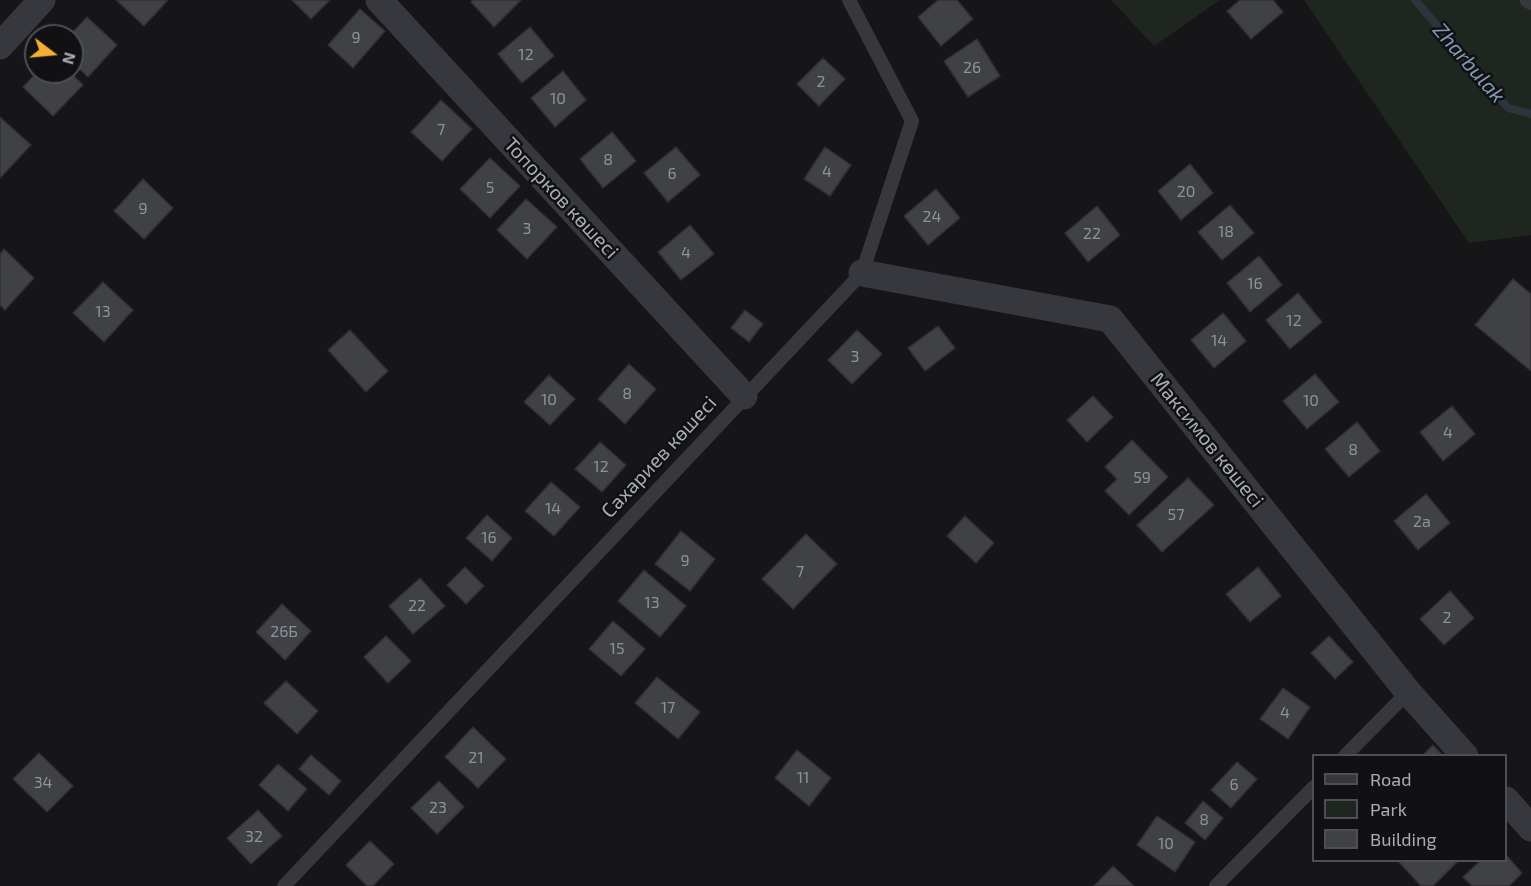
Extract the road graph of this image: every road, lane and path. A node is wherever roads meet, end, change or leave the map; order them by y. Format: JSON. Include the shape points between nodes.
{"nodes":[{"id":1,"x":42,"y":0,"type":"edge"},
{"id":2,"x":379,"y":0,"type":"edge"},
{"id":3,"x":849,"y":0,"type":"edge"},
{"id":4,"x":1527,"y":1,"type":"edge"},
{"id":5,"x":1531,"y":3,"type":"edge"},
{"id":6,"x":0,"y":46,"type":"edge"},
{"id":7,"x":862,"y":273,"type":"junction"},
{"id":8,"x":744,"y":396,"type":"junction"},
{"id":9,"x":1408,"y":692,"type":"junction"},
{"id":10,"x":1347,"y":754,"type":"edge"},
{"id":11,"x":1463,"y":754,"type":"edge"},
{"id":12,"x":1312,"y":789,"type":"edge"},
{"id":13,"x":1507,"y":801,"type":"edge"},
{"id":14,"x":1531,"y":828,"type":"edge"},
{"id":15,"x":284,"y":886,"type":"edge"},
{"id":16,"x":1215,"y":886,"type":"edge"}],
"edges":[{"from":1,"to":6,"type":"street"},
{"from":2,"to":8,"type":"street","name":"Топорков көшесі"},
{"from":3,"to":7,"type":"lane","name":"Сахариев көшесі","via":[[912,121]]},
{"from":4,"to":5,"type":"lane"},
{"from":7,"to":8,"type":"lane","name":"Сахариев көшесі"},
{"from":7,"to":9,"type":"street","name":"Максимов көшесі","via":[[1110,319]]},
{"from":8,"to":15,"type":"lane","name":"Сахариев көшесі"},
{"from":9,"to":10,"type":"lane"},
{"from":9,"to":11,"type":"street","name":"Максимов көшесі"},
{"from":12,"to":16,"type":"lane"},
{"from":13,"to":14,"type":"street"}]}
